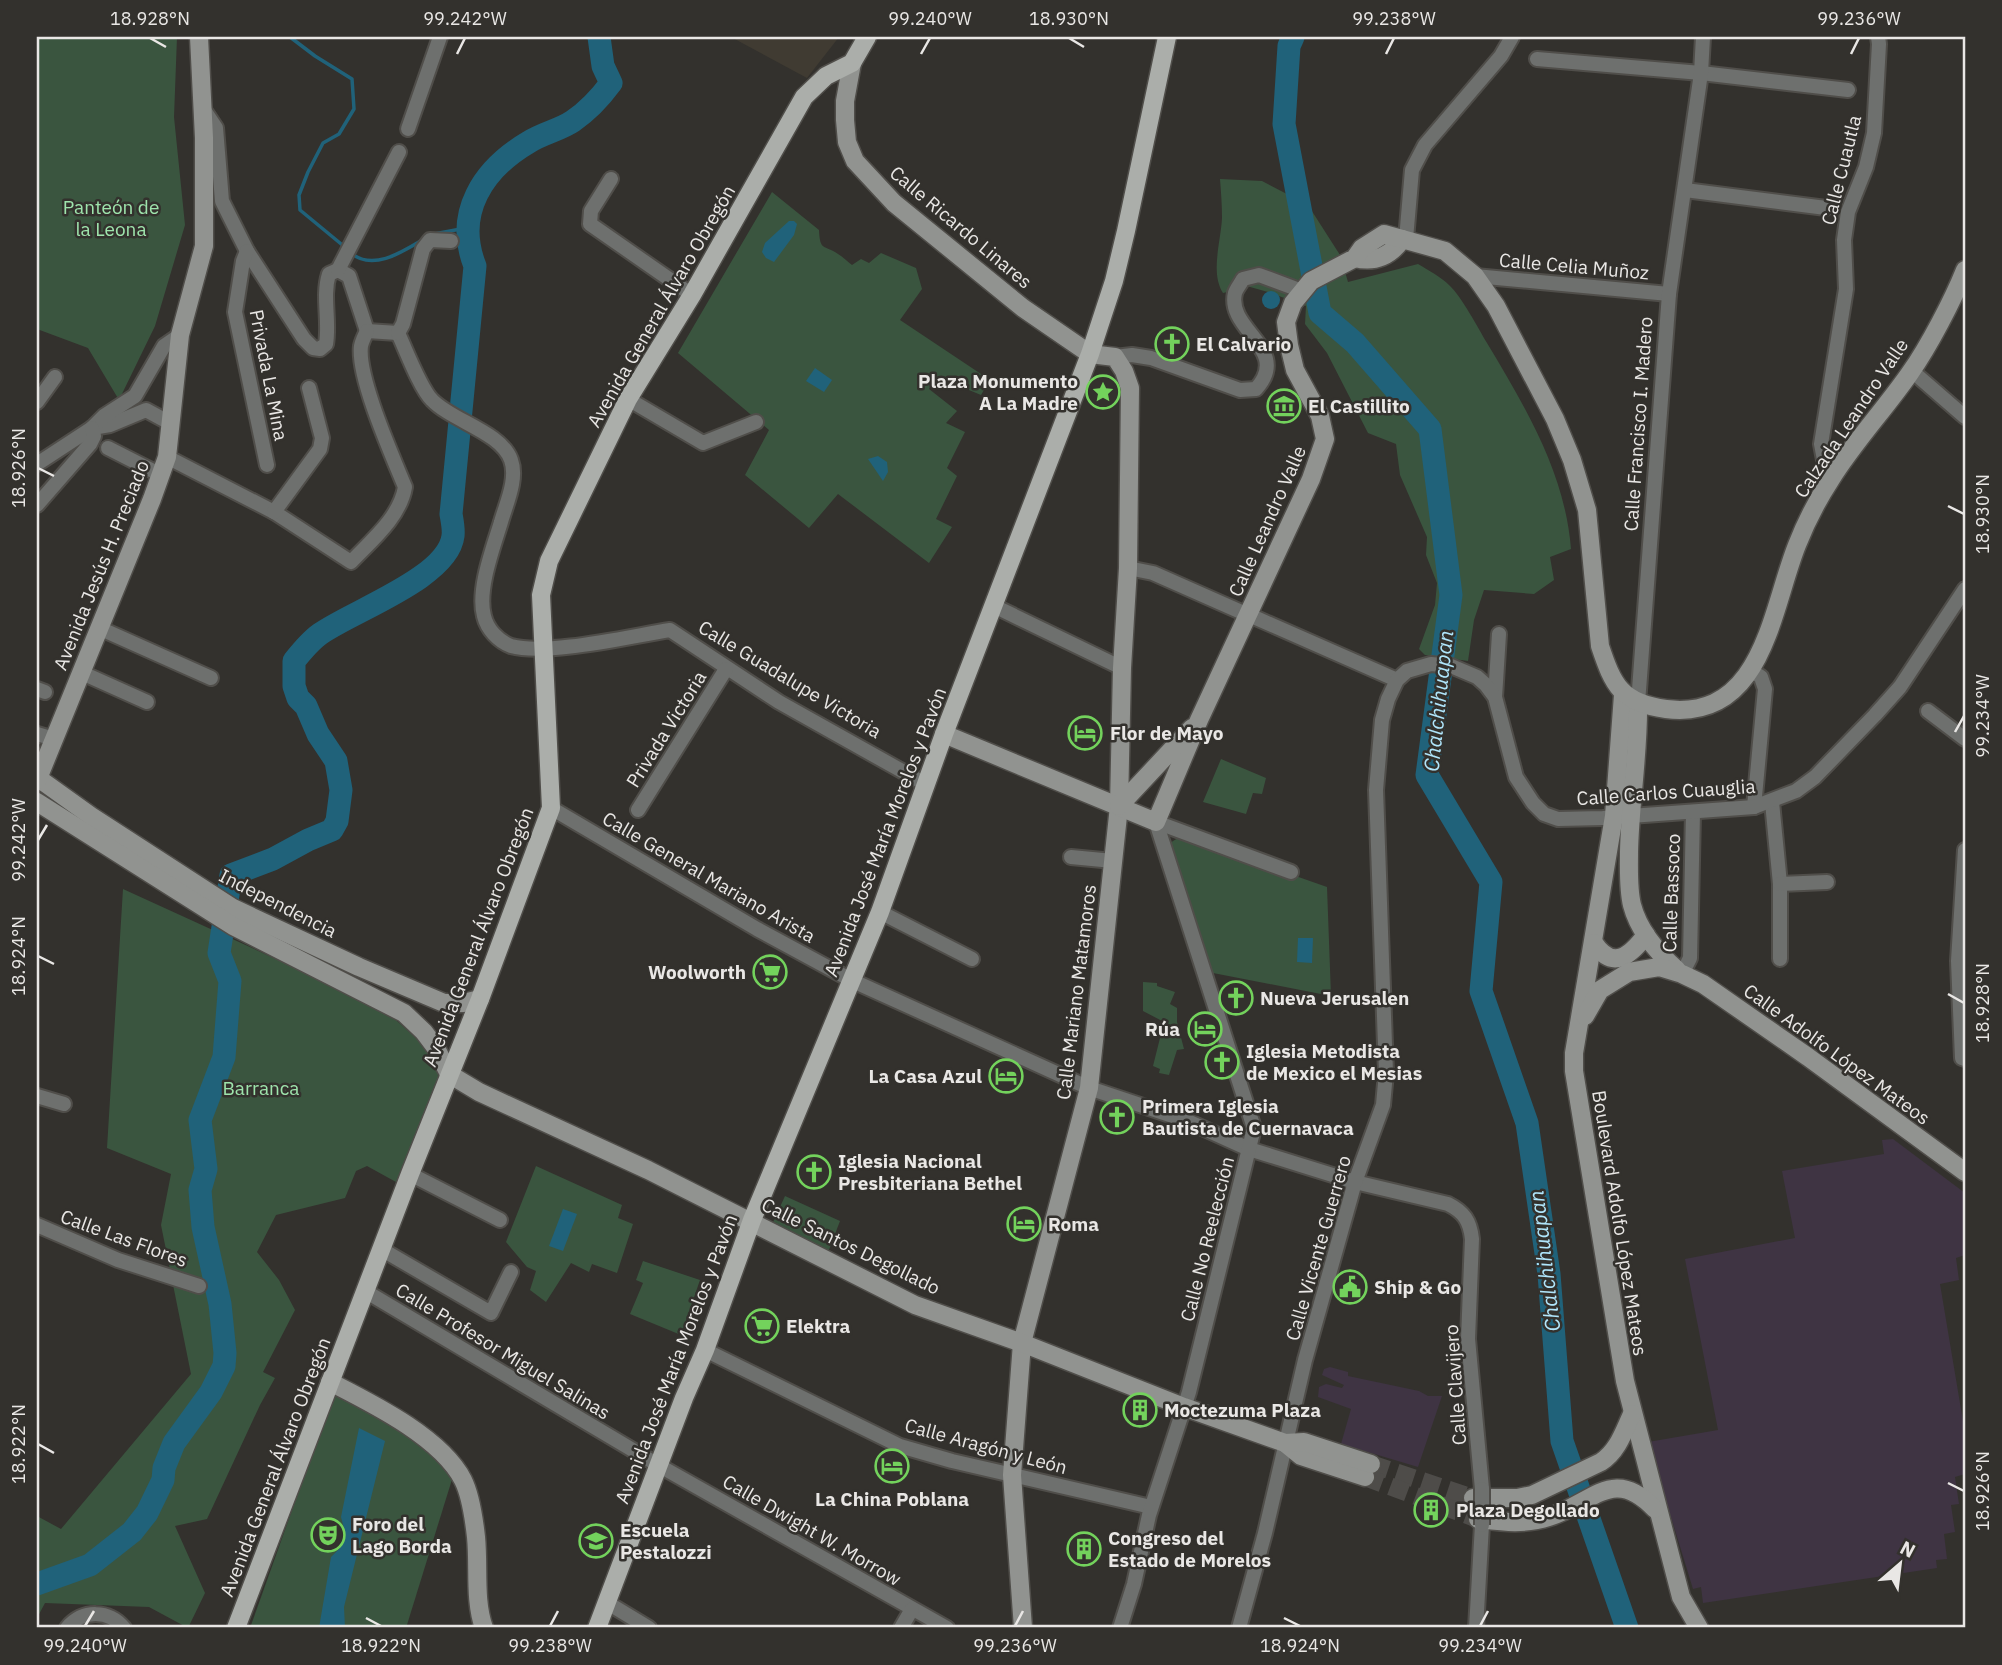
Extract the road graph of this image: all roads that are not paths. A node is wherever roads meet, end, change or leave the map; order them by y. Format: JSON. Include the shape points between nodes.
{"nodes":[{"id":1,"x":199,"y":37,"type":"edge"},
{"id":2,"x":440,"y":37,"type":"edge"},
{"id":3,"x":867,"y":37,"type":"edge"},
{"id":4,"x":1167,"y":37,"type":"edge"},
{"id":5,"x":1512,"y":37,"type":"edge"},
{"id":6,"x":1703,"y":37,"type":"edge"},
{"id":7,"x":1878,"y":37,"type":"edge"},
{"id":8,"x":1537,"y":59,"type":"dead end"},
{"id":9,"x":852,"y":63,"type":"junction"},
{"id":10,"x":1701,"y":73,"type":"junction"},
{"id":11,"x":1848,"y":90,"type":"dead end"},
{"id":12,"x":204,"y":110,"type":"junction"},
{"id":13,"x":408,"y":129,"type":"dead end"},
{"id":14,"x":399,"y":152,"type":"dead end"},
{"id":15,"x":611,"y":179,"type":"dead end"},
{"id":16,"x":1685,"y":190,"type":"junction"},
{"id":17,"x":1826,"y":208,"type":"dead end"},
{"id":18,"x":1404,"y":239,"type":"junction"},
{"id":19,"x":451,"y":241,"type":"dead end"},
{"id":20,"x":247,"y":251,"type":"junction"},
{"id":21,"x":338,"y":270,"type":"junction"},
{"id":22,"x":1965,"y":270,"type":"edge"},
{"id":23,"x":1475,"y":276,"type":"junction"},
{"id":24,"x":1306,"y":286,"type":"junction"},
{"id":25,"x":1669,"y":294,"type":"junction"},
{"id":26,"x":692,"y":295,"type":"junction"},
{"id":27,"x":367,"y":331,"type":"junction"},
{"id":28,"x":398,"y":333,"type":"junction"},
{"id":29,"x":180,"y":335,"type":"junction"},
{"id":30,"x":1090,"y":354,"type":"junction"},
{"id":31,"x":1115,"y":357,"type":"junction"},
{"id":32,"x":1912,"y":370,"type":"junction"},
{"id":33,"x":55,"y":377,"type":"dead end"},
{"id":34,"x":309,"y":388,"type":"dead end"},
{"id":35,"x":628,"y":399,"type":"junction"},
{"id":36,"x":37,"y":402,"type":"edge"},
{"id":37,"x":1965,"y":417,"type":"edge"},
{"id":38,"x":756,"y":422,"type":"dead end"},
{"id":39,"x":170,"y":423,"type":"junction"},
{"id":40,"x":92,"y":428,"type":"junction"},
{"id":41,"x":108,"y":448,"type":"dead end"},
{"id":42,"x":40,"y":457,"type":"edge"},
{"id":43,"x":167,"y":457,"type":"junction"},
{"id":44,"x":267,"y":465,"type":"dead end"},
{"id":45,"x":161,"y":475,"type":"junction"},
{"id":46,"x":1831,"y":478,"type":"junction"},
{"id":47,"x":37,"y":505,"type":"edge"},
{"id":48,"x":274,"y":512,"type":"junction"},
{"id":49,"x":1128,"y":568,"type":"junction"},
{"id":50,"x":1965,"y":589,"type":"edge"},
{"id":51,"x":994,"y":606,"type":"junction"},
{"id":52,"x":1252,"y":617,"type":"junction"},
{"id":53,"x":99,"y":628,"type":"junction"},
{"id":54,"x":1499,"y":634,"type":"dead end"},
{"id":55,"x":543,"y":650,"type":"junction"},
{"id":56,"x":1122,"y":668,"type":"junction"},
{"id":57,"x":726,"y":669,"type":"junction"},
{"id":58,"x":1752,"y":671,"type":"junction"},
{"id":59,"x":80,"y":672,"type":"junction"},
{"id":60,"x":1402,"y":675,"type":"junction"},
{"id":61,"x":211,"y":678,"type":"dead end"},
{"id":62,"x":1491,"y":691,"type":"junction"},
{"id":63,"x":1630,"y":699,"type":"junction"},
{"id":64,"x":147,"y":702,"type":"dead end"},
{"id":65,"x":1928,"y":711,"type":"dead end"},
{"id":66,"x":1199,"y":720,"type":"junction"},
{"id":67,"x":944,"y":734,"type":"junction"},
{"id":68,"x":45,"y":736,"type":"edge"},
{"id":69,"x":1965,"y":738,"type":"edge"},
{"id":70,"x":37,"y":779,"type":"edge"},
{"id":71,"x":927,"y":785,"type":"junction"},
{"id":72,"x":37,"y":802,"type":"edge"},
{"id":73,"x":1772,"y":802,"type":"junction"},
{"id":74,"x":1119,"y":806,"type":"junction"},
{"id":75,"x":1754,"y":807,"type":"junction"},
{"id":76,"x":551,"y":808,"type":"junction"},
{"id":77,"x":638,"y":810,"type":"dead end"},
{"id":78,"x":1693,"y":812,"type":"junction"},
{"id":79,"x":1622,"y":816,"type":"junction"},
{"id":80,"x":1156,"y":822,"type":"junction"},
{"id":81,"x":1965,"y":850,"type":"edge"},
{"id":82,"x":1071,"y":857,"type":"dead end"},
{"id":83,"x":1114,"y":861,"type":"junction"},
{"id":84,"x":1291,"y":872,"type":"dead end"},
{"id":85,"x":1827,"y":881,"type":"dead end"},
{"id":86,"x":1780,"y":884,"type":"junction"},
{"id":87,"x":880,"y":912,"type":"junction"},
{"id":88,"x":1646,"y":935,"type":"junction"},
{"id":89,"x":1594,"y":943,"type":"junction"},
{"id":90,"x":972,"y":959,"type":"dead end"},
{"id":91,"x":1780,"y":959,"type":"dead end"},
{"id":92,"x":1682,"y":974,"type":"junction"},
{"id":93,"x":853,"y":981,"type":"junction"},
{"id":94,"x":480,"y":999,"type":"junction"},
{"id":95,"x":1577,"y":1031,"type":"junction"},
{"id":96,"x":1965,"y":1059,"type":"edge"},
{"id":97,"x":449,"y":1074,"type":"junction"},
{"id":98,"x":1089,"y":1088,"type":"junction"},
{"id":99,"x":37,"y":1096,"type":"edge"},
{"id":100,"x":65,"y":1104,"type":"dead end"},
{"id":101,"x":1249,"y":1149,"type":"junction"},
{"id":102,"x":1965,"y":1172,"type":"edge"},
{"id":103,"x":410,"y":1174,"type":"junction"},
{"id":104,"x":1355,"y":1182,"type":"junction"},
{"id":105,"x":500,"y":1220,"type":"dead end"},
{"id":106,"x":752,"y":1220,"type":"junction"},
{"id":107,"x":37,"y":1225,"type":"edge"},
{"id":108,"x":381,"y":1249,"type":"junction"},
{"id":109,"x":511,"y":1272,"type":"dead end"},
{"id":110,"x":199,"y":1286,"type":"dead end"},
{"id":111,"x":365,"y":1291,"type":"junction"},
{"id":112,"x":1022,"y":1343,"type":"junction"},
{"id":113,"x":705,"y":1350,"type":"junction"},
{"id":114,"x":330,"y":1382,"type":"junction"},
{"id":115,"x":1184,"y":1407,"type":"junction"},
{"id":116,"x":1632,"y":1414,"type":"junction"},
{"id":117,"x":1286,"y":1443,"type":"junction"},
{"id":118,"x":658,"y":1465,"type":"junction"},
{"id":119,"x":1368,"y":1471,"type":"tunnel mouth"},
{"id":120,"x":1012,"y":1475,"type":"junction"},
{"id":121,"x":1477,"y":1493,"type":"junction"},
{"id":122,"x":1151,"y":1507,"type":"junction"},
{"id":123,"x":1657,"y":1512,"type":"junction"},
{"id":124,"x":1480,"y":1522,"type":"junction"},
{"id":125,"x":606,"y":1602,"type":"junction"},
{"id":126,"x":912,"y":1609,"type":"junction"},
{"id":127,"x":67,"y":1628,"type":"edge"},
{"id":128,"x":124,"y":1628,"type":"edge"},
{"id":129,"x":236,"y":1628,"type":"edge"},
{"id":130,"x":484,"y":1628,"type":"edge"},
{"id":131,"x":597,"y":1628,"type":"edge"},
{"id":132,"x":649,"y":1628,"type":"edge"},
{"id":133,"x":901,"y":1628,"type":"edge"},
{"id":134,"x":947,"y":1628,"type":"edge"},
{"id":135,"x":1023,"y":1628,"type":"edge"},
{"id":136,"x":1120,"y":1628,"type":"edge"},
{"id":137,"x":1239,"y":1628,"type":"edge"},
{"id":138,"x":1476,"y":1628,"type":"edge"},
{"id":139,"x":1699,"y":1628,"type":"edge"}],
"edges":[{"from":1,"to":12,"type":"street","name":"Avenida Jesús H. Preciado"},
{"from":2,"to":13,"type":"street"},
{"from":3,"to":9,"type":"main road"},
{"from":4,"to":30,"type":"main road","name":"Avenida José María Morelos y Pavón","via":[[1126,231]]},
{"from":5,"to":18,"type":"street","via":[[1425,145],[1412,170]]},
{"from":6,"to":10,"type":"street","name":"Calle Francisco I. Madero"},
{"from":7,"to":46,"type":"street","name":"Calle Cuautla","via":[[1874,133],[1848,212],[1846,289],[1821,444]]},
{"from":8,"to":10,"type":"street"},
{"from":9,"to":26,"type":"main road","name":"Avenida General Álvaro Obregón","via":[[826,76],[804,97]]},
{"from":9,"to":30,"type":"street","name":"Calle Ricardo Linares","via":[[845,120],[855,162],[894,203],[1023,308]]},
{"from":10,"to":11,"type":"street"},
{"from":10,"to":16,"type":"street","name":"Calle Francisco I. Madero"},
{"from":12,"to":20,"type":"street","via":[[216,128],[222,201]]},
{"from":12,"to":29,"type":"street","name":"Avenida Jesús H. Preciado","via":[[204,246]]},
{"from":14,"to":21,"type":"street"},
{"from":15,"to":26,"type":"street","via":[[591,211],[590,224]]},
{"from":16,"to":17,"type":"street"},
{"from":16,"to":25,"type":"street","name":"Calle Francisco I. Madero"},
{"from":18,"to":23,"type":"street","via":[[1445,251]]},
{"from":18,"to":24,"type":"street","via":[[1384,234],[1353,259]]},
{"from":19,"to":28,"type":"street","via":[[430,240],[423,249]]},
{"from":20,"to":21,"type":"street","via":[[313,348],[326,344],[327,282],[329,274]]},
{"from":20,"to":44,"type":"street","name":"Privada La Mina","via":[[235,312]]},
{"from":21,"to":27,"type":"street","via":[[349,276]]},
{"from":22,"to":32,"type":"street","name":"Calzada Leandro Valle"},
{"from":23,"to":25,"type":"street","name":"Calle Celia Muñoz"},
{"from":23,"to":63,"type":"street","via":[[1496,306],[1572,460],[1587,510],[1600,646],[1607,667]]},
{"from":24,"to":31,"type":"street","via":[[1259,275],[1243,279],[1235,293],[1235,305],[1268,369],[1256,389],[1240,390],[1151,358]]},
{"from":24,"to":52,"type":"street","name":"Calle Leandro Valle","via":[[1286,322],[1295,370],[1320,416],[1325,439]]},
{"from":25,"to":63,"type":"street","name":"Calle Francisco I. Madero"},
{"from":26,"to":35,"type":"main road","name":"Avenida General Álvaro Obregón"},
{"from":27,"to":28,"type":"street"},
{"from":27,"to":48,"type":"street","via":[[361,346],[364,369],[405,487],[395,513],[351,562]]},
{"from":28,"to":55,"type":"street","name":"Calle Guadalupe Victoria","via":[[430,398],[505,449],[512,463],[512,484],[492,551],[483,614],[500,640]]},
{"from":29,"to":39,"type":"street","name":"Avenida Jesús H. Preciado"},
{"from":29,"to":40,"type":"street","via":[[164,346],[135,396]]},
{"from":30,"to":31,"type":"street"},
{"from":30,"to":51,"type":"main road","name":"Avenida José María Morelos y Pavón"},
{"from":31,"to":49,"type":"street","name":"Calle Mariano Matamoros","via":[[1130,388]]},
{"from":32,"to":37,"type":"street"},
{"from":32,"to":46,"type":"street","name":"Calzada Leandro Valle"},
{"from":33,"to":36,"type":"street"},
{"from":34,"to":48,"type":"street","via":[[323,438],[320,449]]},
{"from":35,"to":38,"type":"street","via":[[703,443]]},
{"from":35,"to":55,"type":"main road","name":"Avenida General Álvaro Obregón","via":[[549,561],[541,594]]},
{"from":39,"to":40,"type":"street","via":[[146,410]]},
{"from":39,"to":43,"type":"street","name":"Avenida Jesús H. Preciado"},
{"from":40,"to":42,"type":"street"},
{"from":40,"to":47,"type":"street","via":[[90,444]]},
{"from":41,"to":45,"type":"street"},
{"from":43,"to":45,"type":"street","name":"Avenida Jesús H. Preciado"},
{"from":43,"to":48,"type":"street"},
{"from":45,"to":53,"type":"street","name":"Avenida Jesús H. Preciado"},
{"from":46,"to":58,"type":"street","name":"Calzada Leandro Valle","via":[[1797,545]]},
{"from":49,"to":52,"type":"street","via":[[1153,573]]},
{"from":49,"to":56,"type":"street","name":"Calle Mariano Matamoros"},
{"from":50,"to":73,"type":"street","name":"Calle Carlos Cuauglia","via":[[1900,687],[1875,715],[1815,777]]},
{"from":51,"to":56,"type":"street"},
{"from":51,"to":67,"type":"main road","name":"Avenida José María Morelos y Pavón"},
{"from":52,"to":60,"type":"street"},
{"from":52,"to":66,"type":"street","name":"Calle Leandro Valle"},
{"from":53,"to":59,"type":"street","name":"Avenida Jesús H. Preciado"},
{"from":53,"to":61,"type":"street"},
{"from":54,"to":62,"type":"street","name":"Calle Carlos Cuauglia"},
{"from":55,"to":57,"type":"street","name":"Calle Guadalupe Victoria","via":[[670,630]]},
{"from":55,"to":76,"type":"main road","name":"Avenida General Álvaro Obregón"},
{"from":56,"to":74,"type":"street","name":"Calle Mariano Matamoros"},
{"from":57,"to":71,"type":"street","name":"Calle Guadalupe Victoria"},
{"from":57,"to":77,"type":"street","name":"Privada Victoria"},
{"from":58,"to":63,"type":"street","name":"Calzada Leandro Valle","via":[[1730,694],[1686,711]]},
{"from":58,"to":75,"type":"street","via":[[1761,677],[1765,689]]},
{"from":59,"to":64,"type":"street"},
{"from":59,"to":68,"type":"street","name":"Avenida Jesús H. Preciado"},
{"from":60,"to":62,"type":"street","via":[[1431,664],[1451,666]]},
{"from":60,"to":104,"type":"street","name":"Calle Vicente Guerrero","via":[[1382,720],[1376,790],[1385,1084]]},
{"from":62,"to":79,"type":"street","name":"Calle Carlos Cuauglia","via":[[1516,777],[1544,814],[1558,819]]},
{"from":63,"to":79,"type":"street","name":"Calle Francisco I. Madero","via":[[1638,726]]},
{"from":65,"to":69,"type":"street"},
{"from":66,"to":74,"type":"street"},
{"from":66,"to":80,"type":"street","name":"Calle Leandro Valle"},
{"from":67,"to":71,"type":"main road","name":"Avenida José María Morelos y Pavón"},
{"from":67,"to":74,"type":"street"},
{"from":68,"to":70,"type":"street","name":"Avenida Jesús H. Preciado"},
{"from":70,"to":94,"type":"street","name":"Independencia","via":[[233,908],[444,1003]]},
{"from":71,"to":87,"type":"main road","name":"Avenida José María Morelos y Pavón"},
{"from":72,"to":97,"type":"street","name":"Independencia","via":[[233,926],[404,1013],[436,1048]]},
{"from":73,"to":75,"type":"street","name":"Calle Carlos Cuauglia"},
{"from":73,"to":86,"type":"street"},
{"from":74,"to":80,"type":"street"},
{"from":74,"to":83,"type":"street","name":"Calle Mariano Matamoros"},
{"from":75,"to":78,"type":"street","name":"Calle Carlos Cuauglia"},
{"from":76,"to":93,"type":"street","name":"Calle General Mariano Arista"},
{"from":76,"to":94,"type":"main road","name":"Avenida General Álvaro Obregón"},
{"from":78,"to":79,"type":"street","name":"Calle Carlos Cuauglia"},
{"from":78,"to":92,"type":"street","name":"Calle Bassoco","via":[[1690,958]]},
{"from":79,"to":88,"type":"street","name":"Calle Adolfo López Mateos","via":[[1632,904]]},
{"from":79,"to":89,"type":"street","name":"Boulevard Adolfo López Mateos"},
{"from":80,"to":84,"type":"street"},
{"from":80,"to":101,"type":"street","name":"Calle No Reelección","via":[[1254,1128]]},
{"from":81,"to":96,"type":"street","via":[[1958,961]]},
{"from":82,"to":83,"type":"street"},
{"from":83,"to":98,"type":"street","name":"Calle Mariano Matamoros"},
{"from":85,"to":86,"type":"street"},
{"from":86,"to":91,"type":"street"},
{"from":87,"to":90,"type":"street"},
{"from":87,"to":93,"type":"main road","name":"Avenida José María Morelos y Pavón"},
{"from":88,"to":89,"type":"street","via":[[1630,955],[1619,958],[1608,957]]},
{"from":88,"to":92,"type":"street","name":"Calle Adolfo López Mateos"},
{"from":89,"to":95,"type":"street","name":"Boulevard Adolfo López Mateos"},
{"from":92,"to":95,"type":"street","name":"Calle Adolfo López Mateos","via":[[1659,967],[1629,972],[1600,990]]},
{"from":92,"to":102,"type":"street","name":"Calle Adolfo López Mateos","via":[[1766,1028]]},
{"from":93,"to":98,"type":"street","name":"Calle General Mariano Arista"},
{"from":93,"to":106,"type":"main road","name":"Avenida José María Morelos y Pavón"},
{"from":94,"to":97,"type":"main road","name":"Avenida General Álvaro Obregón"},
{"from":95,"to":116,"type":"street","name":"Boulevard Adolfo López Mateos","via":[[1574,1072]]},
{"from":97,"to":103,"type":"main road","name":"Avenida General Álvaro Obregón"},
{"from":97,"to":106,"type":"street","name":"Calle Santos Degollado"},
{"from":98,"to":101,"type":"street","name":"Calle General Mariano Arista","via":[[1185,1120]]},
{"from":98,"to":112,"type":"street","name":"Calle Mariano Matamoros"},
{"from":99,"to":100,"type":"street"},
{"from":101,"to":104,"type":"street","name":"Calle General Mariano Arista"},
{"from":101,"to":115,"type":"street","name":"Calle No Reelección"},
{"from":103,"to":105,"type":"street"},
{"from":103,"to":108,"type":"main road","name":"Avenida General Álvaro Obregón"},
{"from":104,"to":117,"type":"street","name":"Calle Vicente Guerrero"},
{"from":104,"to":121,"type":"street","name":"Calle Clavijero","via":[[1448,1204],[1470,1225],[1468,1339]]},
{"from":106,"to":112,"type":"street","name":"Calle Santos Degollado","via":[[771,1234],[915,1305]]},
{"from":106,"to":113,"type":"main road","name":"Avenida José María Morelos y Pavón"},
{"from":107,"to":110,"type":"street","name":"Calle Las Flores","via":[[118,1260]]},
{"from":108,"to":109,"type":"street","via":[[491,1313]]},
{"from":108,"to":111,"type":"main road","name":"Avenida General Álvaro Obregón"},
{"from":111,"to":114,"type":"main road","name":"Avenida General Álvaro Obregón"},
{"from":111,"to":118,"type":"street","name":"Calle Profesor Miguel Salinas"},
{"from":112,"to":115,"type":"street","name":"Calle Santos Degollado"},
{"from":112,"to":120,"type":"street","name":"Calle Mariano Matamoros"},
{"from":113,"to":118,"type":"main road","name":"Avenida José María Morelos y Pavón"},
{"from":113,"to":120,"type":"street","name":"Calle Aragón y León","via":[[900,1446]]},
{"from":114,"to":129,"type":"main road","name":"Avenida General Álvaro Obregón"},
{"from":114,"to":130,"type":"street","via":[[413,1430],[446,1456],[463,1480],[476,1536]]},
{"from":115,"to":117,"type":"street","name":"Calle Santos Degollado"},
{"from":115,"to":122,"type":"street","name":"Calle No Reelección"},
{"from":116,"to":121,"type":"street","via":[[1618,1445],[1601,1462],[1546,1490],[1517,1498]]},
{"from":116,"to":123,"type":"street","name":"Boulevard Adolfo López Mateos"},
{"from":117,"to":119,"type":"street","name":"Calle Santos Degollado","via":[[1304,1442]]},
{"from":117,"to":137,"type":"street","name":"Calle Vicente Guerrero"},
{"from":118,"to":125,"type":"main road","name":"Avenida José María Morelos y Pavón"},
{"from":118,"to":126,"type":"street","name":"Calle Dwight W. Morrow"},
{"from":120,"to":122,"type":"street","name":"Calle Aragón y León"},
{"from":120,"to":135,"type":"street","name":"Calle Mariano Matamoros"},
{"from":121,"to":124,"type":"street","name":"Calle Clavijero","bridge":true},
{"from":122,"to":136,"type":"street","name":"Calle No Reelección"},
{"from":123,"to":124,"type":"street","via":[[1634,1490],[1615,1487],[1552,1517],[1516,1524]]},
{"from":123,"to":139,"type":"street","name":"Boulevard Adolfo López Mateos","via":[[1681,1597]]},
{"from":124,"to":138,"type":"street","name":"Calle Clavijero"},
{"from":125,"to":131,"type":"main road","name":"Avenida José María Morelos y Pavón"},
{"from":125,"to":132,"type":"street"},
{"from":126,"to":133,"type":"street"},
{"from":126,"to":134,"type":"street","name":"Calle Dwight W. Morrow"},
{"from":127,"to":128,"type":"street","via":[[88,1614],[110,1615]]}]}
